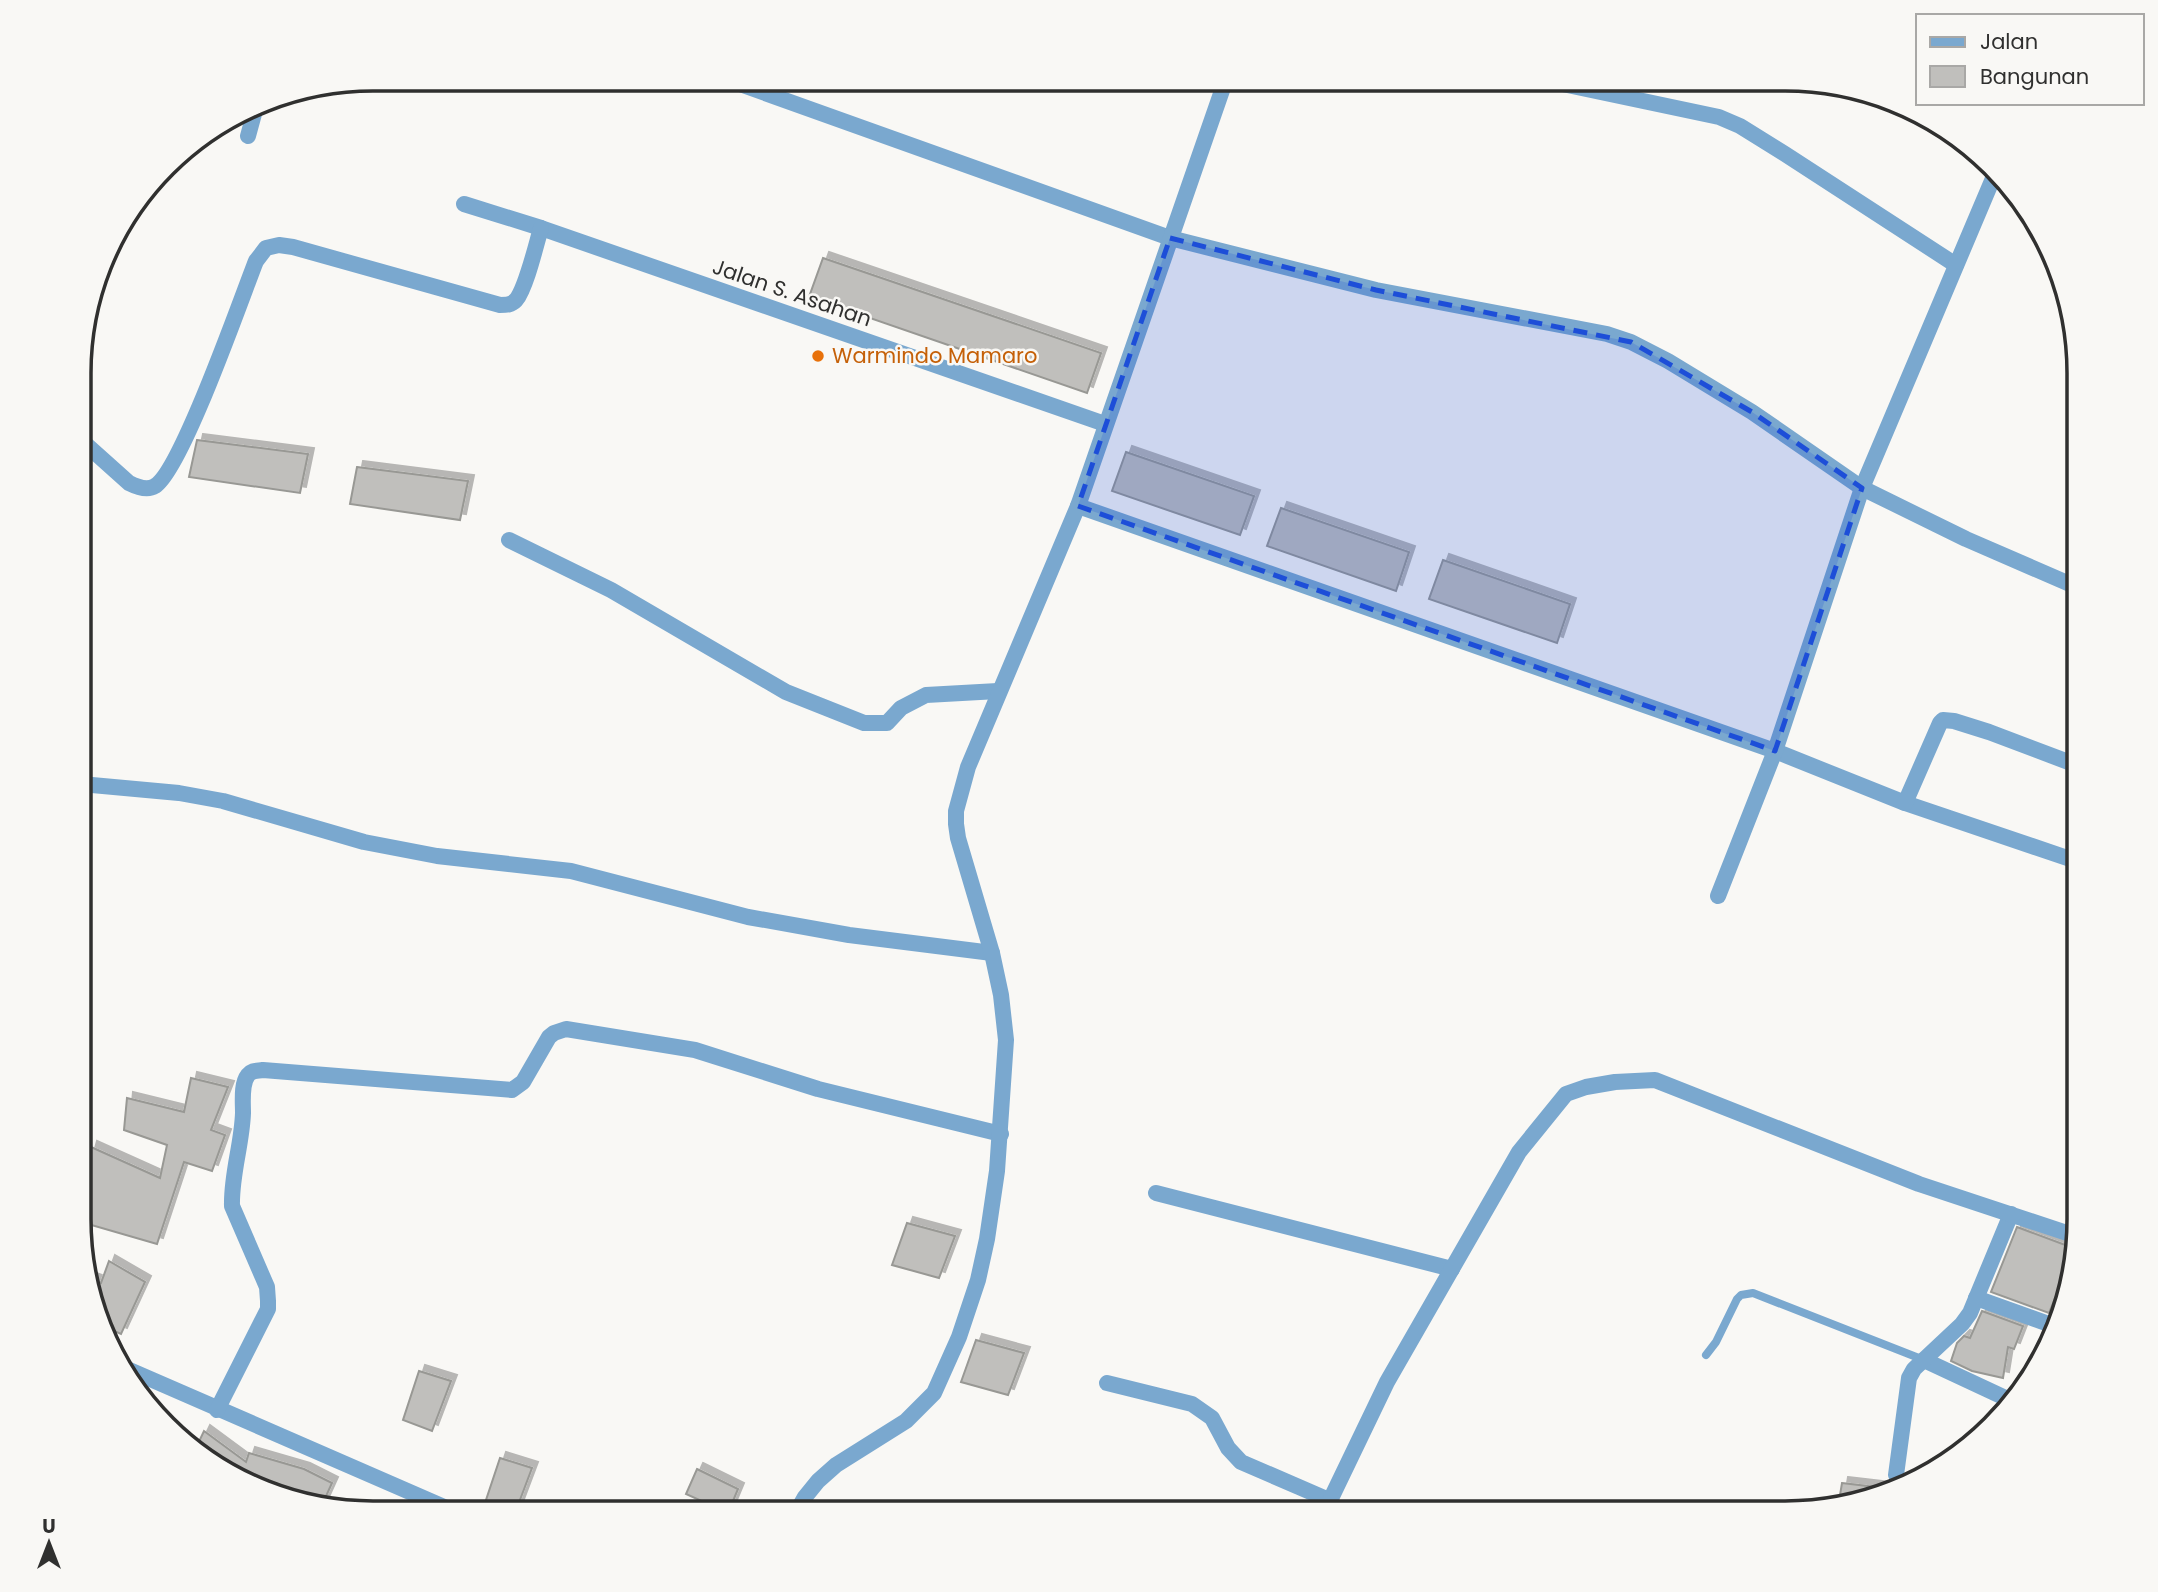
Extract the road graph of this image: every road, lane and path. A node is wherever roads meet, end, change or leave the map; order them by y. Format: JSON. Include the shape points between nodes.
{"nodes":[{"id":1,"x":760,"y":91,"type":"edge"},
{"id":2,"x":1222,"y":91,"type":"edge"},
{"id":3,"x":1596,"y":91,"type":"edge"},
{"id":4,"x":253,"y":118,"type":"edge"},
{"id":5,"x":248,"y":136,"type":"dead end"},
{"id":6,"x":1992,"y":182,"type":"edge"},
{"id":7,"x":464,"y":204,"type":"dead end"},
{"id":8,"x":541,"y":228,"type":"junction"},
{"id":9,"x":1170,"y":238,"type":"junction"},
{"id":10,"x":1956,"y":265,"type":"junction"},
{"id":11,"x":1105,"y":424,"type":"junction"},
{"id":12,"x":91,"y":449,"type":"edge"},
{"id":13,"x":1862,"y":488,"type":"junction"},
{"id":14,"x":1078,"y":506,"type":"junction"},
{"id":15,"x":509,"y":540,"type":"dead end"},
{"id":16,"x":2067,"y":583,"type":"edge"},
{"id":17,"x":998,"y":691,"type":"junction"},
{"id":18,"x":1774,"y":751,"type":"junction"},
{"id":19,"x":2067,"y":761,"type":"edge"},
{"id":20,"x":91,"y":785,"type":"edge"},
{"id":21,"x":1905,"y":803,"type":"junction"},
{"id":22,"x":2067,"y":858,"type":"edge"},
{"id":23,"x":1718,"y":896,"type":"dead end"},
{"id":24,"x":992,"y":953,"type":"junction"},
{"id":25,"x":1000,"y":1135,"type":"junction"},
{"id":26,"x":1156,"y":1193,"type":"dead end"},
{"id":27,"x":2011,"y":1214,"type":"junction"},
{"id":28,"x":2066,"y":1233,"type":"edge"},
{"id":29,"x":1452,"y":1269,"type":"junction"},
{"id":30,"x":1976,"y":1298,"type":"junction"},
{"id":31,"x":2047,"y":1324,"type":"edge"},
{"id":32,"x":1706,"y":1355,"type":"dead end"},
{"id":33,"x":1924,"y":1360,"type":"junction"},
{"id":34,"x":138,"y":1374,"type":"edge"},
{"id":35,"x":1107,"y":1382,"type":"dead end"},
{"id":36,"x":2004,"y":1397,"type":"edge"},
{"id":37,"x":217,"y":1410,"type":"junction"},
{"id":38,"x":1896,"y":1475,"type":"dead end"},
{"id":39,"x":430,"y":1501,"type":"edge"},
{"id":40,"x":803,"y":1501,"type":"edge"},
{"id":41,"x":1316,"y":1501,"type":"edge"},
{"id":42,"x":1328,"y":1501,"type":"edge"}],
"edges":[{"from":1,"to":9,"type":"street"},
{"from":2,"to":9,"type":"street"},
{"from":3,"to":10,"type":"street","via":[[1719,117],[1740,127]]},
{"from":4,"to":5,"type":"street"},
{"from":6,"to":10,"type":"street"},
{"from":7,"to":8,"type":"street","name":"Jalan S. Asahan"},
{"from":8,"to":11,"type":"street","name":"Jalan S. Asahan"},
{"from":8,"to":12,"type":"street","via":[[522,290],[508,305],[293,247],[266,247],[256,261],[192,426],[164,478],[156,486],[138,488]]},
{"from":9,"to":11,"type":"street"},
{"from":9,"to":13,"type":"street","via":[[1376,290],[1631,342],[1752,412]]},
{"from":10,"to":13,"type":"street"},
{"from":11,"to":14,"type":"street"},
{"from":13,"to":16,"type":"street"},
{"from":13,"to":18,"type":"street"},
{"from":14,"to":17,"type":"street"},
{"from":14,"to":18,"type":"street"},
{"from":15,"to":17,"type":"street","via":[[611,590],[786,692],[864,723],[887,723],[901,708],[926,695]]},
{"from":17,"to":24,"type":"street","via":[[956,811]]},
{"from":18,"to":21,"type":"street"},
{"from":18,"to":23,"type":"street"},
{"from":19,"to":21,"type":"street","via":[[1943,720]]},
{"from":20,"to":24,"type":"street","via":[[223,801],[364,842],[438,856],[570,871],[748,918]]},
{"from":21,"to":22,"type":"street"},
{"from":24,"to":25,"type":"street","via":[[1006,1040]]},
{"from":25,"to":37,"type":"street","via":[[818,1090],[695,1050],[566,1029],[549,1037],[523,1082],[512,1090],[251,1071],[244,1085],[232,1206],[267,1287],[268,1309]]},
{"from":25,"to":40,"type":"street","via":[[978,1280],[934,1393],[906,1421],[827,1473]]},
{"from":26,"to":29,"type":"street"},
{"from":27,"to":28,"type":"street"},
{"from":27,"to":29,"type":"street","via":[[1919,1184],[1656,1080],[1615,1082],[1566,1094],[1519,1152]]},
{"from":27,"to":30,"type":"street"},
{"from":29,"to":42,"type":"street","via":[[1387,1382]]},
{"from":30,"to":31,"type":"street"},
{"from":30,"to":33,"type":"street","via":[[1962,1324]]},
{"from":32,"to":33,"type":"lane","via":[[1737,1299],[1753,1293]]},
{"from":33,"to":36,"type":"street"},
{"from":33,"to":38,"type":"street","via":[[1909,1378]]},
{"from":34,"to":37,"type":"street"},
{"from":35,"to":41,"type":"street","via":[[1192,1404],[1212,1418],[1234,1457]]},
{"from":37,"to":39,"type":"street"}]}
